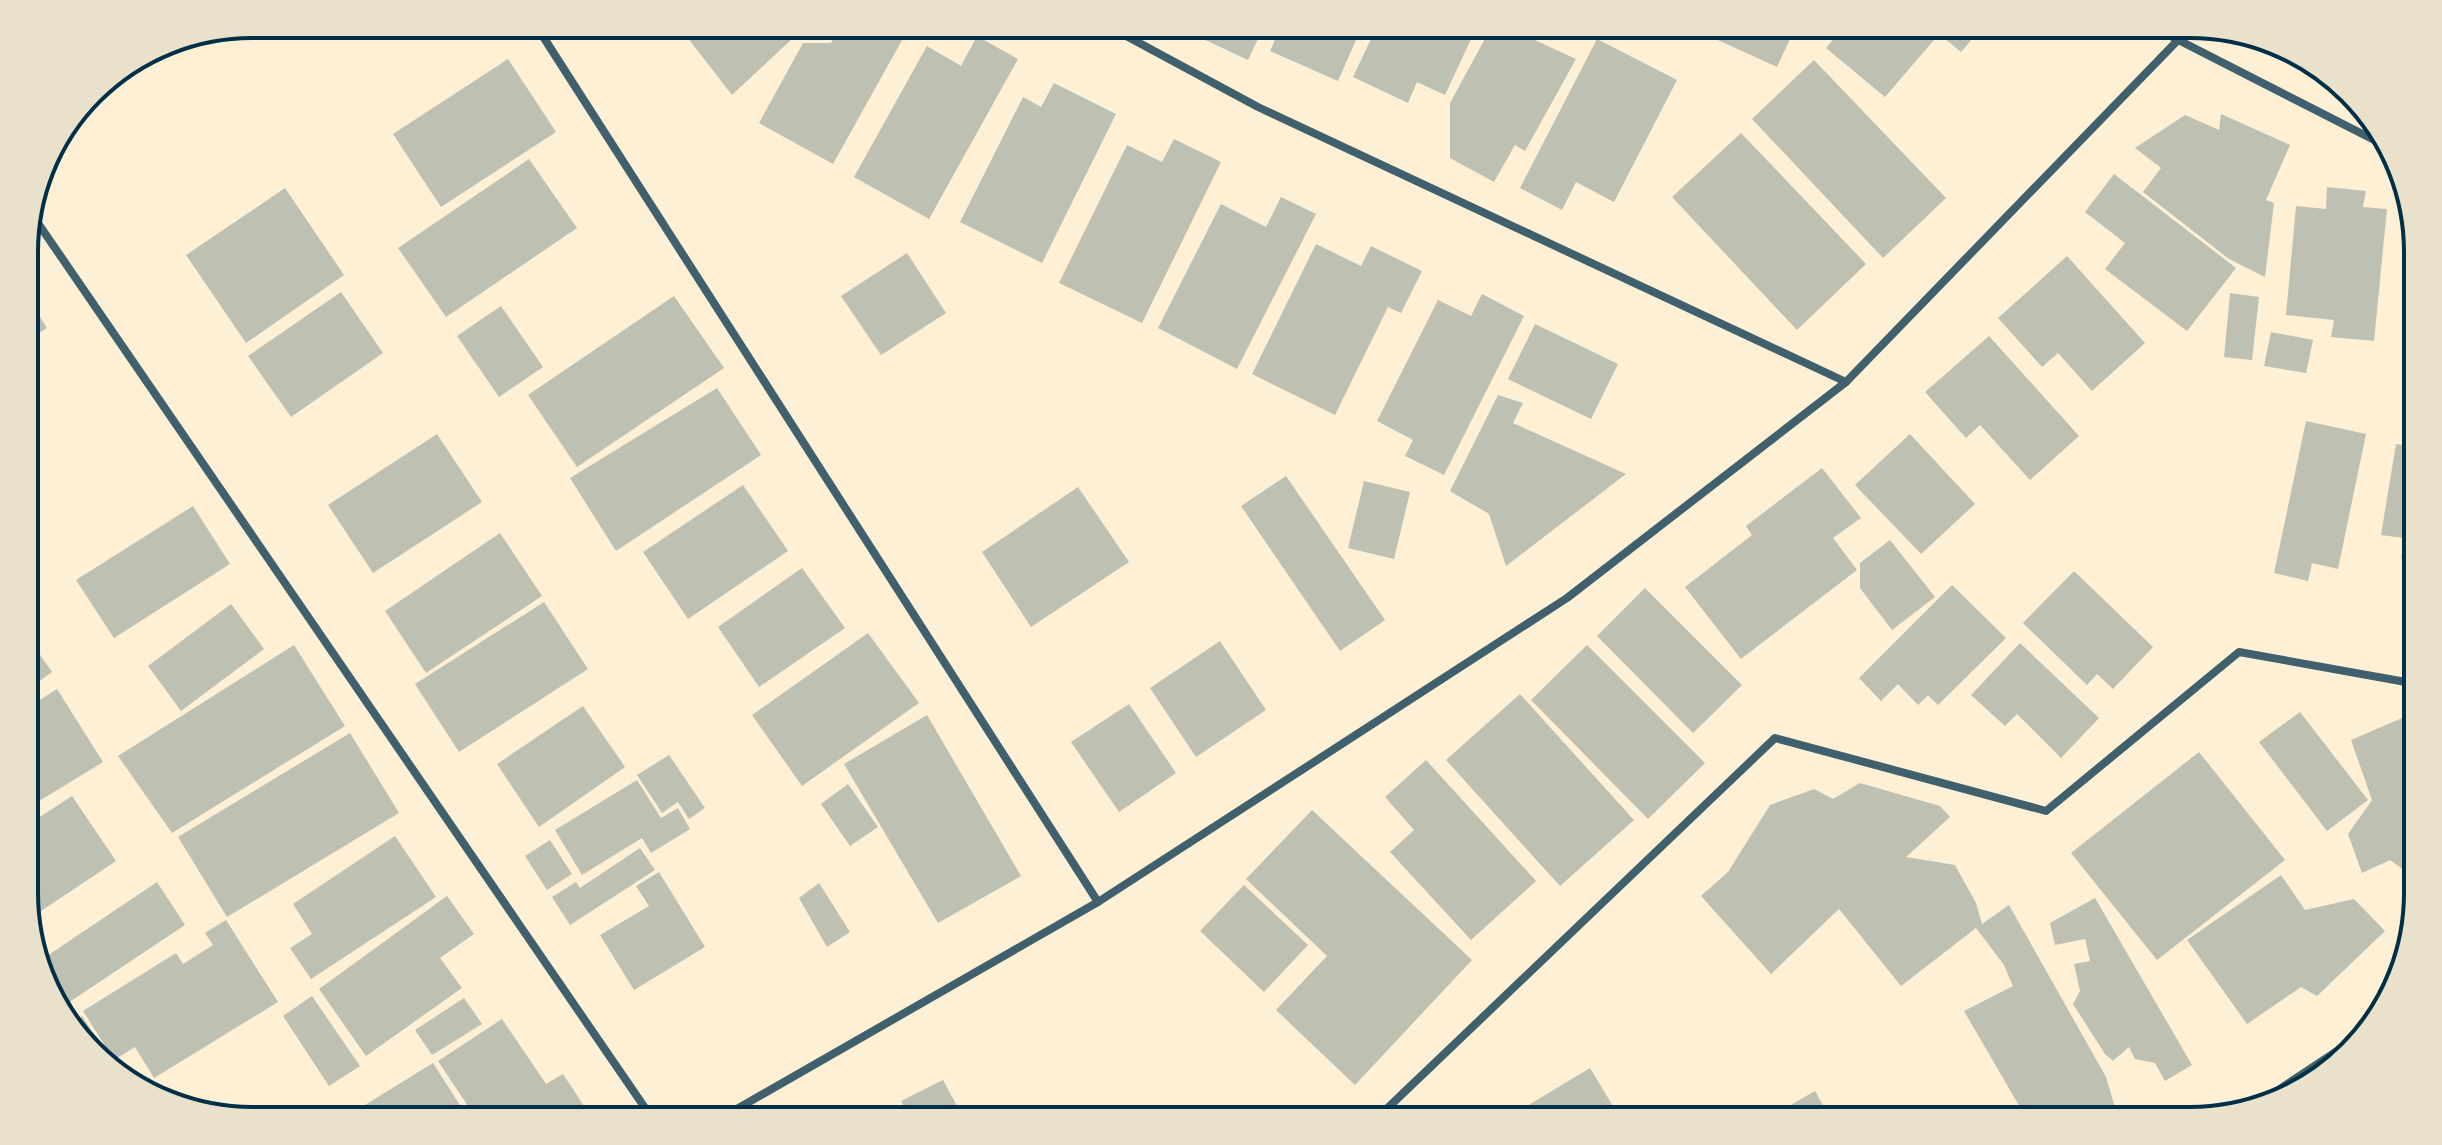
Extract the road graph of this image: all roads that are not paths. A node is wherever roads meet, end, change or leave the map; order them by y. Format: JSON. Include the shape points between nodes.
{"nodes":[{"id":1,"x":544,"y":38,"type":"edge"},
{"id":2,"x":1130,"y":38,"type":"edge"},
{"id":3,"x":2179,"y":39,"type":"joint"},
{"id":4,"x":2370,"y":138,"type":"edge"},
{"id":5,"x":40,"y":226,"type":"edge"},
{"id":6,"x":1846,"y":382,"type":"junction"},
{"id":7,"x":2404,"y":682,"type":"edge"},
{"id":8,"x":1098,"y":902,"type":"junction"},
{"id":9,"x":2323,"y":1061,"type":"edge"},
{"id":10,"x":2290,"y":1082,"type":"edge"},
{"id":11,"x":644,"y":1107,"type":"edge"},
{"id":12,"x":740,"y":1107,"type":"edge"},
{"id":13,"x":1389,"y":1107,"type":"edge"}],
"edges":[{"from":1,"to":8,"type":"street"},
{"from":2,"to":6,"type":"street","via":[[1258,107]]},
{"from":3,"to":4,"type":"street"},
{"from":3,"to":6,"type":"street"},
{"from":5,"to":11,"type":"street"},
{"from":6,"to":8,"type":"street","via":[[1567,598]]},
{"from":7,"to":13,"type":"street","via":[[2239,652],[2046,811],[1775,738]]},
{"from":8,"to":12,"type":"street"},
{"from":9,"to":10,"type":"street"}]}
